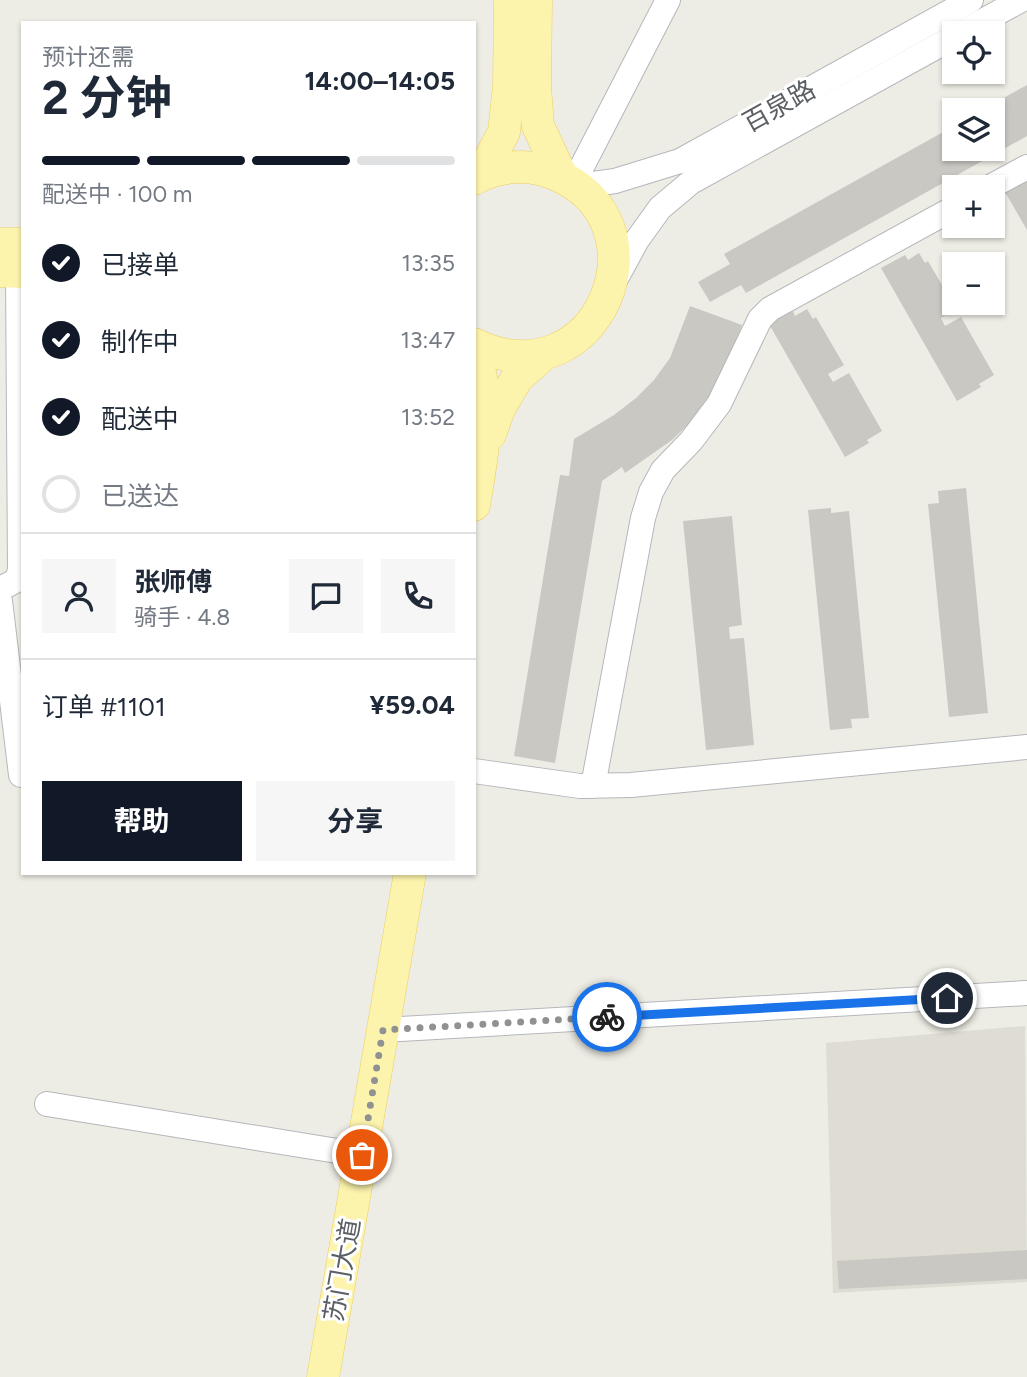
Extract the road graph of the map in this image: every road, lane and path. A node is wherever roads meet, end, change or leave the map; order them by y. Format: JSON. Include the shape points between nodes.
{"nodes":[{"id":1,"x":510,"y":0,"type":"edge"},
{"id":2,"x":536,"y":0,"type":"edge"},
{"id":3,"x":668,"y":0,"type":"edge"},
{"id":4,"x":971,"y":0,"type":"edge"},
{"id":5,"x":1021,"y":0,"type":"edge"},
{"id":6,"x":983,"y":21,"type":"edge"},
{"id":7,"x":942,"y":44,"type":"edge"},
{"id":8,"x":1027,"y":167,"type":"edge"},
{"id":9,"x":478,"y":177,"type":"edge"},
{"id":10,"x":1005,"y":179,"type":"edge"},
{"id":11,"x":571,"y":182,"type":"junction"},
{"id":12,"x":942,"y":215,"type":"edge"},
{"id":13,"x":0,"y":244,"type":"edge"},
{"id":14,"x":16,"y":265,"type":"edge"},
{"id":15,"x":611,"y":288,"type":"junction"},
{"id":16,"x":13,"y":306,"type":"edge"},
{"id":17,"x":476,"y":345,"type":"edge"},
{"id":18,"x":545,"y":353,"type":"junction"},
{"id":19,"x":476,"y":358,"type":"edge"},
{"id":20,"x":483,"y":456,"type":"junction"},
{"id":21,"x":9,"y":463,"type":"edge"},
{"id":22,"x":21,"y":490,"type":"edge"},
{"id":23,"x":476,"y":494,"type":"edge"},
{"id":24,"x":0,"y":589,"type":"edge"},
{"id":25,"x":0,"y":601,"type":"edge"},
{"id":26,"x":1027,"y":747,"type":"edge"},
{"id":27,"x":476,"y":771,"type":"edge"},
{"id":28,"x":15,"y":775,"type":"edge"},
{"id":29,"x":593,"y":786,"type":"junction"},
{"id":30,"x":410,"y":875,"type":"edge"},
{"id":31,"x":1027,"y":993,"type":"edge"},
{"id":32,"x":383,"y":1030,"type":"junction"},
{"id":33,"x":47,"y":1104,"type":"dead end"},
{"id":34,"x":362,"y":1155,"type":"junction"},
{"id":35,"x":323,"y":1377,"type":"edge"}],
"edges":[{"from":1,"to":9,"type":"main road","via":[[509,86],[503,132]]},
{"from":2,"to":11,"type":"main road","via":[[538,126]]},
{"from":3,"to":11,"type":"street"},
{"from":4,"to":11,"type":"street","name":"百泉路","via":[[680,161],[615,181]]},
{"from":5,"to":6,"type":"street"},
{"from":7,"to":15,"type":"street","name":"百泉路","via":[[691,182],[660,208]]},
{"from":8,"to":10,"type":"street"},
{"from":9,"to":11,"type":"main road","via":[[513,167],[546,170]]},
{"from":11,"to":15,"type":"main road","via":[[591,199],[610,232],[614,250]]},
{"from":12,"to":29,"type":"street","via":[[770,309],[760,319],[719,404],[663,470],[643,518]]},
{"from":13,"to":14,"type":"main road"},
{"from":14,"to":16,"type":"street"},
{"from":15,"to":18,"type":"main road","via":[[604,306],[580,335]]},
{"from":16,"to":21,"type":"street"},
{"from":17,"to":18,"type":"main road","via":[[507,356]]},
{"from":18,"to":20,"type":"main road","via":[[517,378],[499,409]]},
{"from":19,"to":20,"type":"main road","via":[[486,405]]},
{"from":20,"to":23,"type":"main road"},
{"from":21,"to":22,"type":"street"},
{"from":22,"to":24,"type":"street","via":[[20,570],[17,580]]},
{"from":25,"to":28,"type":"street"},
{"from":26,"to":29,"type":"street"},
{"from":27,"to":29,"type":"street"},
{"from":30,"to":32,"type":"main road","name":"苏门大道"},
{"from":31,"to":32,"type":"street"},
{"from":32,"to":34,"type":"main road","name":"苏门大道"},
{"from":33,"to":34,"type":"street"},
{"from":34,"to":35,"type":"main road","name":"苏门大道"}]}
